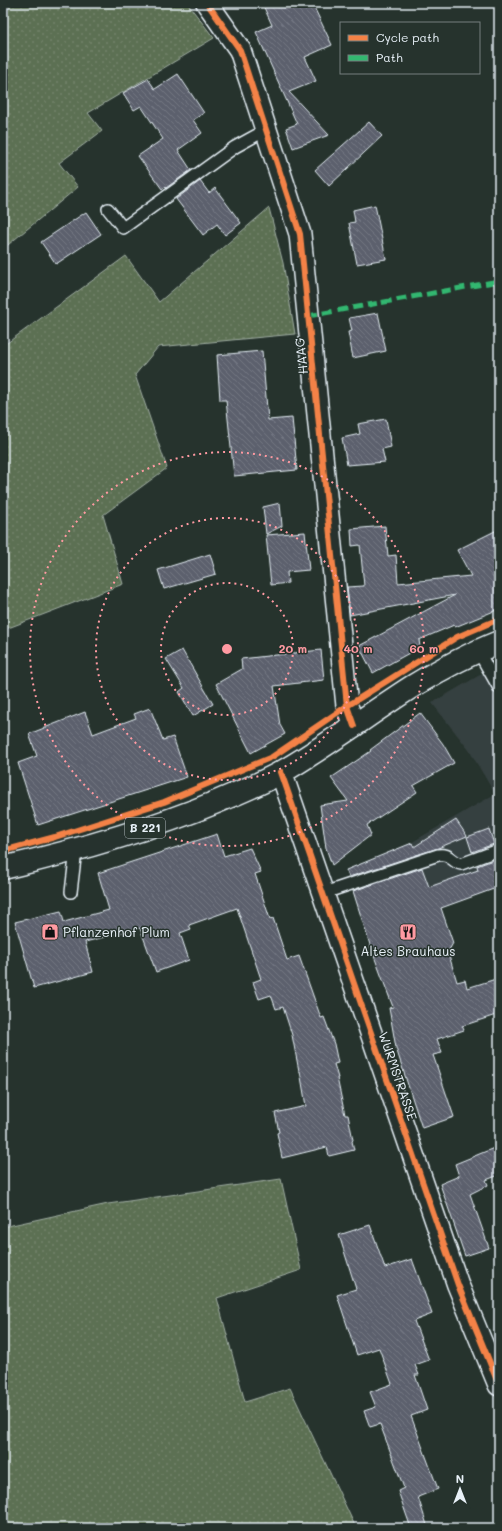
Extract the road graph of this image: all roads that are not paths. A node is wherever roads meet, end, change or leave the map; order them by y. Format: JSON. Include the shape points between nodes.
{"nodes":[{"id":1,"x":207,"y":3,"type":"edge"},
{"id":2,"x":266,"y":130,"type":"junction"},
{"id":3,"x":108,"y":209,"type":"dead end"},
{"id":4,"x":499,"y":642,"type":"edge"},
{"id":5,"x":478,"y":651,"type":"junction"},
{"id":6,"x":499,"y":688,"type":"edge"},
{"id":7,"x":354,"y":726,"type":"junction"},
{"id":8,"x":281,"y":772,"type":"junction"},
{"id":9,"x":76,"y":850,"type":"junction"},
{"id":10,"x":499,"y":850,"type":"edge"},
{"id":11,"x":3,"y":868,"type":"edge"},
{"id":12,"x":70,"y":892,"type":"dead end"},
{"id":13,"x":324,"y":893,"type":"junction"},
{"id":14,"x":499,"y":1385,"type":"edge"}],
"edges":[{"from":1,"to":2,"type":"street","name":"HAAG","via":[[240,50]]},
{"from":2,"to":3,"type":"lane","via":[[235,148],[123,228]]},
{"from":2,"to":7,"type":"street","name":"HAAG","via":[[300,234],[347,706]]},
{"from":4,"to":5,"type":"main road","number":"B 221"},
{"from":5,"to":6,"type":"lane"},
{"from":5,"to":7,"type":"main road","number":"B 221","via":[[413,686]]},
{"from":7,"to":8,"type":"main road","number":"B 221"},
{"from":8,"to":9,"type":"main road","number":"B 221","via":[[199,809]]},
{"from":8,"to":13,"type":"street","name":"WURMSTRASSE"},
{"from":9,"to":11,"type":"main road","number":"B 221"},
{"from":9,"to":12,"type":"lane"},
{"from":10,"to":13,"type":"lane","via":[[461,864],[446,855],[438,855]]},
{"from":13,"to":14,"type":"street","name":"WURMSTRASSE","via":[[458,1285]]}]}
